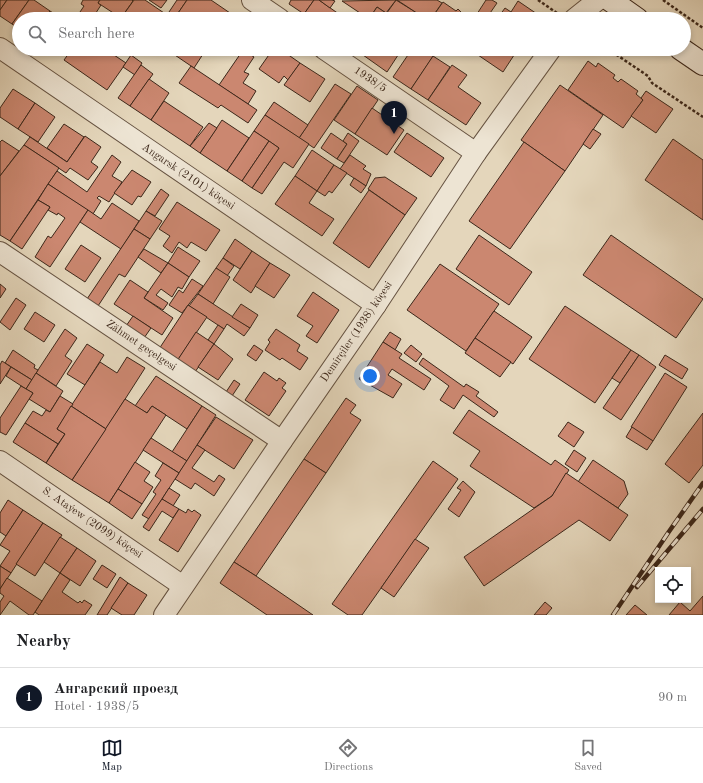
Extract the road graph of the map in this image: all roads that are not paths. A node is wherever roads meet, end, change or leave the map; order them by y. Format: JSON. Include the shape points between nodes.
{"nodes":[{"id":1,"x":252,"y":0,"type":"edge"},
{"id":2,"x":598,"y":0,"type":"edge"},
{"id":3,"x":610,"y":0,"type":"edge"},
{"id":4,"x":270,"y":12,"type":"edge"},
{"id":5,"x":576,"y":12,"type":"edge"},
{"id":6,"x":628,"y":12,"type":"edge"},
{"id":7,"x":0,"y":48,"type":"edge"},
{"id":8,"x":334,"y":56,"type":"edge"},
{"id":9,"x":546,"y":56,"type":"edge"},
{"id":10,"x":691,"y":56,"type":"edge"},
{"id":11,"x":703,"y":64,"type":"edge"},
{"id":12,"x":476,"y":153,"type":"junction"},
{"id":13,"x":0,"y":252,"type":"edge"},
{"id":14,"x":376,"y":305,"type":"junction"},
{"id":15,"x":282,"y":441,"type":"junction"},
{"id":16,"x":0,"y":461,"type":"edge"},
{"id":17,"x":183,"y":586,"type":"junction"},
{"id":18,"x":164,"y":615,"type":"edge"}],
"edges":[{"from":1,"to":4,"type":"street"},
{"from":2,"to":5,"type":"street"},
{"from":3,"to":6,"type":"street"},
{"from":7,"to":14,"type":"street","name":"Angarsk (2101) köçesi"},
{"from":8,"to":12,"type":"street","name":"1938/5"},
{"from":9,"to":12,"type":"street","name":"Demirçiler (1938) köçesi"},
{"from":10,"to":11,"type":"street"},
{"from":12,"to":14,"type":"street","name":"Demirçiler (1938) köçesi"},
{"from":13,"to":15,"type":"street","name":"Zähmet geçelgesi"},
{"from":14,"to":15,"type":"street","name":"Demirçiler (1938) köçesi"},
{"from":15,"to":17,"type":"street","name":"Demirçiler (1938) köçesi"},
{"from":16,"to":17,"type":"street","name":"S. Ataýew (2099) köçesi"},
{"from":17,"to":18,"type":"street","name":"Demirçiler (1938) köçesi"}]}
